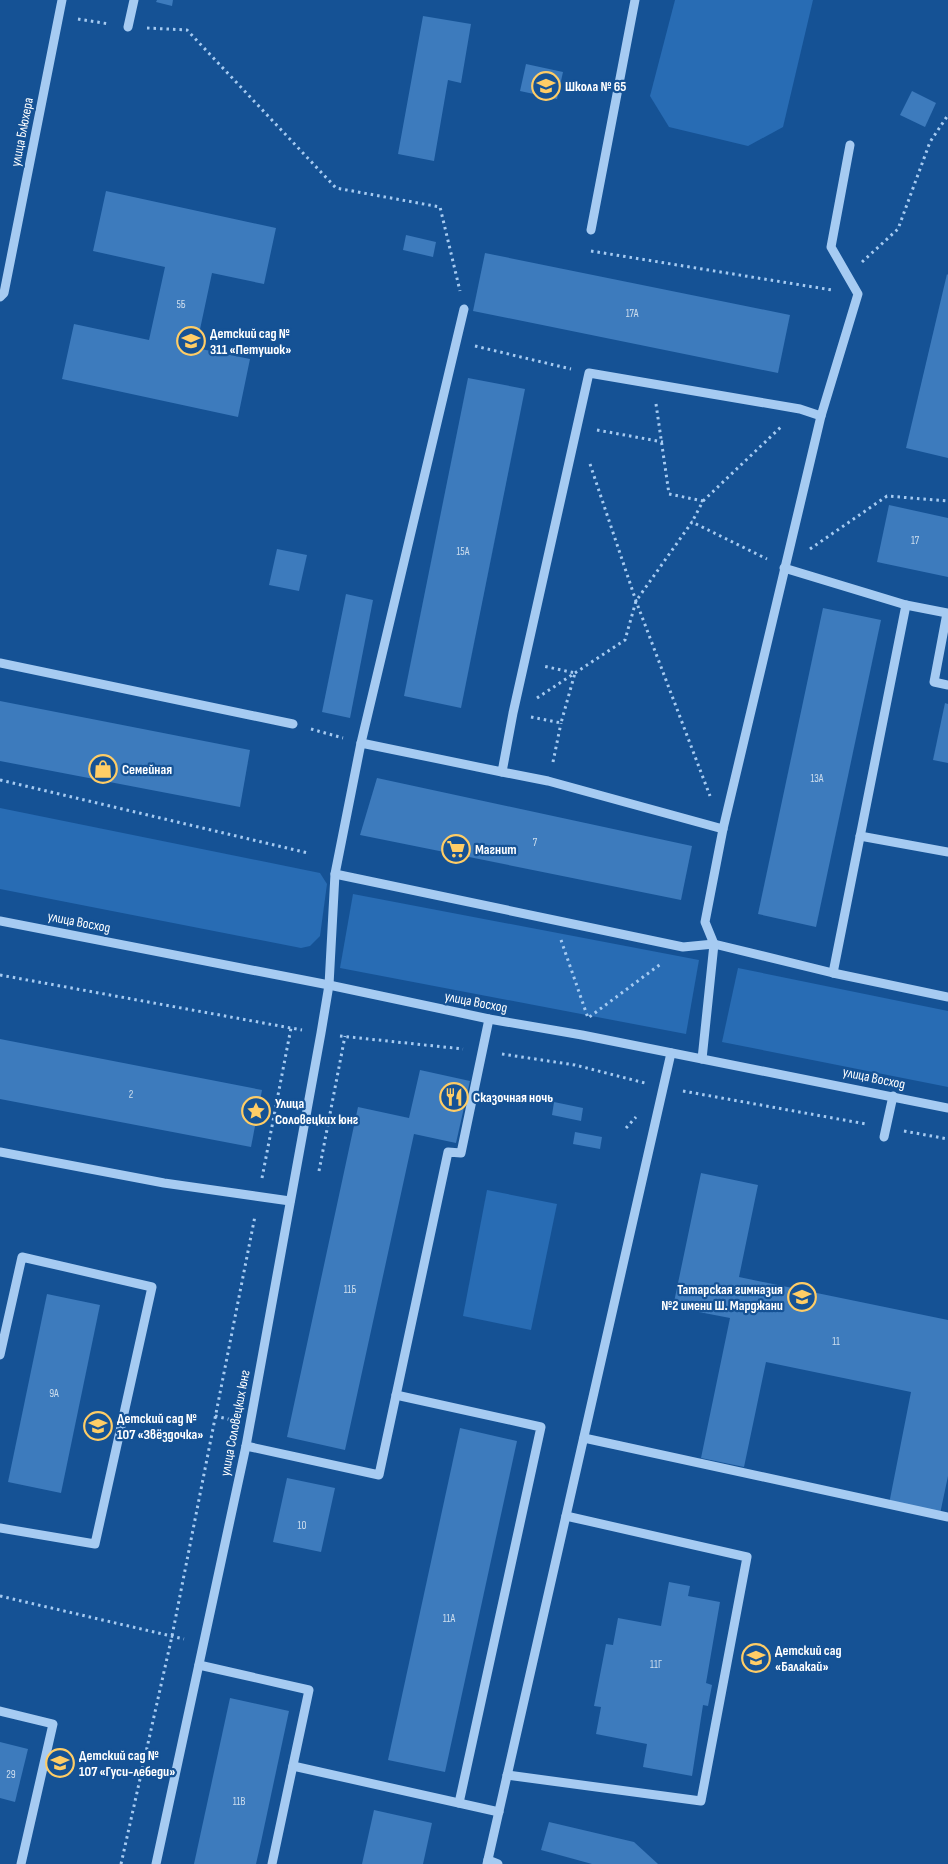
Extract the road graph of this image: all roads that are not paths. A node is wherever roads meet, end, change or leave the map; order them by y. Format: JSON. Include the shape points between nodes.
{"nodes":[{"id":1,"x":62,"y":0,"type":"edge"},
{"id":2,"x":134,"y":0,"type":"edge"},
{"id":3,"x":635,"y":0,"type":"edge"},
{"id":4,"x":128,"y":26,"type":"road end"},
{"id":5,"x":850,"y":145,"type":"dead end"},
{"id":6,"x":591,"y":230,"type":"road end"},
{"id":7,"x":0,"y":297,"type":"edge"},
{"id":8,"x":464,"y":310,"type":"road end"},
{"id":9,"x":821,"y":416,"type":"junction"},
{"id":10,"x":784,"y":568,"type":"junction"},
{"id":11,"x":906,"y":605,"type":"junction"},
{"id":12,"x":948,"y":613,"type":"edge"},
{"id":13,"x":0,"y":663,"type":"edge"},
{"id":14,"x":948,"y":685,"type":"edge"},
{"id":15,"x":293,"y":724,"type":"road end"},
{"id":16,"x":361,"y":743,"type":"junction"},
{"id":17,"x":502,"y":772,"type":"junction"},
{"id":18,"x":723,"y":829,"type":"junction"},
{"id":19,"x":860,"y":836,"type":"junction"},
{"id":20,"x":948,"y":852,"type":"edge"},
{"id":21,"x":335,"y":874,"type":"junction"},
{"id":22,"x":0,"y":921,"type":"edge"},
{"id":23,"x":714,"y":944,"type":"junction"},
{"id":24,"x":832,"y":973,"type":"junction"},
{"id":25,"x":329,"y":985,"type":"junction"},
{"id":26,"x":948,"y":997,"type":"edge"},
{"id":27,"x":489,"y":1019,"type":"junction"},
{"id":28,"x":671,"y":1053,"type":"junction"},
{"id":29,"x":702,"y":1059,"type":"junction"},
{"id":30,"x":893,"y":1096,"type":"junction"},
{"id":31,"x":948,"y":1108,"type":"edge"},
{"id":32,"x":885,"y":1132,"type":"road end"},
{"id":33,"x":0,"y":1152,"type":"edge"},
{"id":34,"x":290,"y":1201,"type":"junction"},
{"id":35,"x":0,"y":1355,"type":"edge"},
{"id":36,"x":396,"y":1396,"type":"junction"},
{"id":37,"x":584,"y":1438,"type":"junction"},
{"id":38,"x":246,"y":1446,"type":"junction"},
{"id":39,"x":566,"y":1516,"type":"junction"},
{"id":40,"x":948,"y":1517,"type":"edge"},
{"id":41,"x":0,"y":1528,"type":"edge"},
{"id":42,"x":199,"y":1666,"type":"junction"},
{"id":43,"x":0,"y":1711,"type":"edge"},
{"id":44,"x":293,"y":1766,"type":"junction"},
{"id":45,"x":507,"y":1775,"type":"junction"},
{"id":46,"x":459,"y":1803,"type":"junction"},
{"id":47,"x":499,"y":1812,"type":"junction"},
{"id":48,"x":488,"y":1862,"type":"edge"},
{"id":49,"x":21,"y":1864,"type":"edge"},
{"id":50,"x":156,"y":1864,"type":"edge"},
{"id":51,"x":272,"y":1864,"type":"edge"},
{"id":52,"x":498,"y":1864,"type":"edge"}],
"edges":[{"from":1,"to":7,"type":"street","name":"улица Блюхера","via":[[4,292]]},
{"from":2,"to":4,"type":"street"},
{"from":3,"to":6,"type":"street"},
{"from":5,"to":9,"type":"street","via":[[831,246],[858,294]]},
{"from":8,"to":16,"type":"street","name":"улица Соловецких юнг"},
{"from":9,"to":10,"type":"street"},
{"from":9,"to":17,"type":"street","via":[[800,409],[589,373]]},
{"from":10,"to":11,"type":"street"},
{"from":10,"to":18,"type":"street"},
{"from":11,"to":12,"type":"street"},
{"from":11,"to":19,"type":"street"},
{"from":12,"to":14,"type":"street","via":[[934,682]]},
{"from":13,"to":15,"type":"street"},
{"from":16,"to":17,"type":"street"},
{"from":16,"to":21,"type":"street","name":"улица Соловецких юнг"},
{"from":17,"to":18,"type":"street","via":[[548,781]]},
{"from":18,"to":23,"type":"street","via":[[705,922]]},
{"from":19,"to":20,"type":"street"},
{"from":19,"to":24,"type":"street"},
{"from":21,"to":23,"type":"street","via":[[683,948]]},
{"from":21,"to":25,"type":"street","name":"улица Соловецких юнг"},
{"from":22,"to":25,"type":"street","name":"улица Восход"},
{"from":23,"to":24,"type":"street"},
{"from":23,"to":29,"type":"street"},
{"from":24,"to":26,"type":"street"},
{"from":25,"to":27,"type":"street","name":"улица Восход"},
{"from":25,"to":34,"type":"street","name":"улица Соловецких юнг"},
{"from":27,"to":28,"type":"street","name":"улица Восход"},
{"from":27,"to":36,"type":"street","via":[[461,1153],[448,1152]]},
{"from":28,"to":29,"type":"street","name":"улица Восход"},
{"from":28,"to":37,"type":"street"},
{"from":29,"to":30,"type":"street","name":"улица Восход"},
{"from":30,"to":31,"type":"street","name":"улица Восход"},
{"from":30,"to":32,"type":"street"},
{"from":33,"to":34,"type":"street","via":[[164,1183]]},
{"from":34,"to":38,"type":"street","name":"улица Соловецких юнг"},
{"from":35,"to":41,"type":"street","via":[[22,1257],[152,1287],[95,1544]]},
{"from":36,"to":38,"type":"street","via":[[379,1475]]},
{"from":36,"to":46,"type":"street","via":[[541,1427]]},
{"from":37,"to":39,"type":"street"},
{"from":37,"to":40,"type":"street"},
{"from":38,"to":42,"type":"street","name":"улица Соловецких юнг"},
{"from":39,"to":45,"type":"street"},
{"from":39,"to":45,"type":"street","via":[[747,1557],[700,1801]]},
{"from":42,"to":44,"type":"street","via":[[309,1690]]},
{"from":42,"to":50,"type":"street","name":"улица Соловецких юнг"},
{"from":43,"to":49,"type":"street","via":[[53,1724]]},
{"from":44,"to":46,"type":"street"},
{"from":44,"to":51,"type":"street"},
{"from":45,"to":47,"type":"street"},
{"from":46,"to":47,"type":"street"},
{"from":47,"to":48,"type":"street"},
{"from":48,"to":52,"type":"street"}]}
